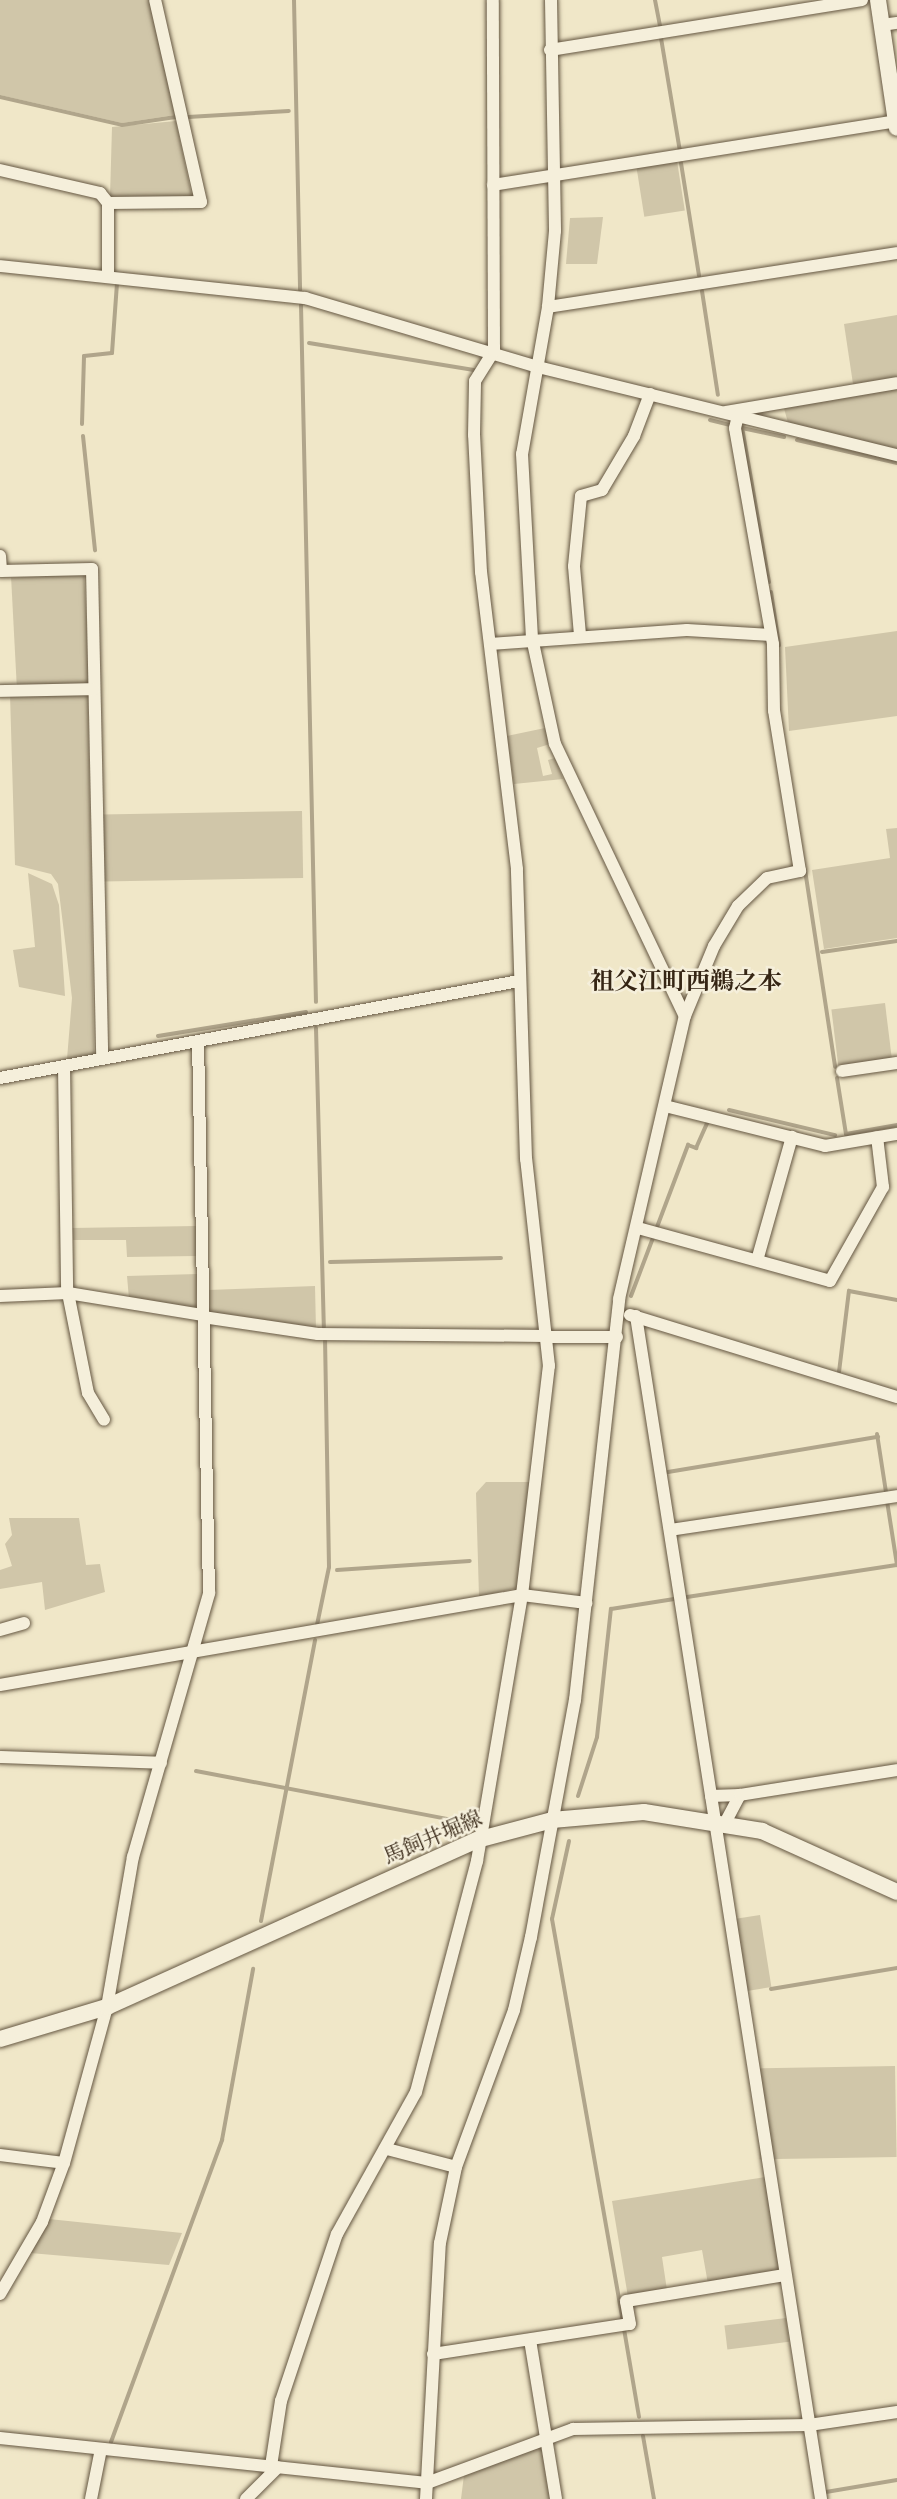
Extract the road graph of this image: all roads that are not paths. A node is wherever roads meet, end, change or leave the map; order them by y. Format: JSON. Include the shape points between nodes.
{"nodes":[{"id":1,"x":155,"y":0,"type":"edge"},
{"id":2,"x":493,"y":0,"type":"edge"},
{"id":3,"x":551,"y":0,"type":"edge"},
{"id":4,"x":862,"y":0,"type":"edge"},
{"id":5,"x":878,"y":0,"type":"edge"},
{"id":6,"x":889,"y":24,"type":"edge"},
{"id":7,"x":550,"y":50,"type":"junction"},
{"id":8,"x":897,"y":125,"type":"edge"},
{"id":9,"x":0,"y":170,"type":"edge"},
{"id":10,"x":555,"y":176,"type":"junction"},
{"id":11,"x":494,"y":184,"type":"junction"},
{"id":12,"x":108,"y":203,"type":"junction"},
{"id":13,"x":897,"y":253,"type":"edge"},
{"id":14,"x":0,"y":266,"type":"edge"},
{"id":15,"x":108,"y":275,"type":"junction"},
{"id":16,"x":548,"y":307,"type":"junction"},
{"id":17,"x":494,"y":351,"type":"junction"},
{"id":18,"x":538,"y":367,"type":"junction"},
{"id":19,"x":897,"y":383,"type":"edge"},
{"id":20,"x":650,"y":394,"type":"junction"},
{"id":21,"x":725,"y":412,"type":"junction"},
{"id":22,"x":738,"y":416,"type":"junction"},
{"id":23,"x":897,"y":455,"type":"edge"},
{"id":24,"x":0,"y":556,"type":"edge"},
{"id":25,"x":580,"y":635,"type":"junction"},
{"id":26,"x":771,"y":635,"type":"junction"},
{"id":27,"x":532,"y":638,"type":"junction"},
{"id":28,"x":490,"y":644,"type":"junction"},
{"id":29,"x":94,"y":689,"type":"junction"},
{"id":30,"x":0,"y":691,"type":"edge"},
{"id":31,"x":519,"y":981,"type":"junction"},
{"id":32,"x":685,"y":1016,"type":"junction"},
{"id":33,"x":198,"y":1042,"type":"junction"},
{"id":34,"x":102,"y":1058,"type":"junction"},
{"id":35,"x":897,"y":1063,"type":"edge"},
{"id":36,"x":64,"y":1066,"type":"junction"},
{"id":37,"x":842,"y":1071,"type":"dead end"},
{"id":38,"x":0,"y":1078,"type":"edge"},
{"id":39,"x":664,"y":1106,"type":"junction"},
{"id":40,"x":897,"y":1134,"type":"edge"},
{"id":41,"x":792,"y":1137,"type":"junction"},
{"id":42,"x":877,"y":1137,"type":"junction"},
{"id":43,"x":639,"y":1228,"type":"junction"},
{"id":44,"x":758,"y":1257,"type":"junction"},
{"id":45,"x":67,"y":1293,"type":"junction"},
{"id":46,"x":0,"y":1296,"type":"edge"},
{"id":47,"x":620,"y":1313,"type":"junction"},
{"id":48,"x":203,"y":1316,"type":"junction"},
{"id":49,"x":636,"y":1316,"type":"junction"},
{"id":50,"x":547,"y":1336,"type":"junction"},
{"id":51,"x":617,"y":1337,"type":"junction"},
{"id":52,"x":897,"y":1397,"type":"edge"},
{"id":53,"x":104,"y":1420,"type":"dead end"},
{"id":54,"x":897,"y":1496,"type":"edge"},
{"id":55,"x":670,"y":1530,"type":"junction"},
{"id":56,"x":522,"y":1595,"type":"junction"},
{"id":57,"x":587,"y":1603,"type":"junction"},
{"id":58,"x":24,"y":1623,"type":"dead end"},
{"id":59,"x":0,"y":1630,"type":"edge"},
{"id":60,"x":192,"y":1655,"type":"junction"},
{"id":61,"x":0,"y":1685,"type":"edge"},
{"id":62,"x":0,"y":1757,"type":"edge"},
{"id":63,"x":161,"y":1763,"type":"junction"},
{"id":64,"x":897,"y":1770,"type":"edge"},
{"id":65,"x":740,"y":1795,"type":"junction"},
{"id":66,"x":711,"y":1796,"type":"junction"},
{"id":67,"x":552,"y":1820,"type":"junction"},
{"id":68,"x":720,"y":1822,"type":"junction"},
{"id":69,"x":477,"y":1840,"type":"junction"},
{"id":70,"x":897,"y":1892,"type":"edge"},
{"id":71,"x":106,"y":2007,"type":"junction"},
{"id":72,"x":0,"y":2039,"type":"edge"},
{"id":73,"x":387,"y":2149,"type":"junction"},
{"id":74,"x":0,"y":2154,"type":"edge"},
{"id":75,"x":64,"y":2163,"type":"junction"},
{"id":76,"x":456,"y":2167,"type":"junction"},
{"id":77,"x":785,"y":2275,"type":"junction"},
{"id":78,"x":0,"y":2294,"type":"edge"},
{"id":79,"x":530,"y":2340,"type":"junction"},
{"id":80,"x":433,"y":2355,"type":"junction"},
{"id":81,"x":897,"y":2412,"type":"edge"},
{"id":82,"x":809,"y":2425,"type":"junction"},
{"id":83,"x":0,"y":2438,"type":"edge"},
{"id":84,"x":546,"y":2439,"type":"junction"},
{"id":85,"x":101,"y":2449,"type":"junction"},
{"id":86,"x":275,"y":2467,"type":"junction"},
{"id":87,"x":427,"y":2482,"type":"junction"},
{"id":88,"x":91,"y":2499,"type":"edge"},
{"id":89,"x":246,"y":2499,"type":"edge"},
{"id":90,"x":426,"y":2499,"type":"edge"},
{"id":91,"x":556,"y":2499,"type":"edge"},
{"id":92,"x":821,"y":2499,"type":"edge"}],
"edges":[{"from":1,"to":12,"type":"street","via":[[201,202]]},
{"from":2,"to":11,"type":"street"},
{"from":3,"to":7,"type":"street"},
{"from":4,"to":7,"type":"street"},
{"from":5,"to":6,"type":"main road"},
{"from":6,"to":8,"type":"main road"},
{"from":7,"to":10,"type":"street"},
{"from":8,"to":10,"type":"street"},
{"from":9,"to":12,"type":"street","via":[[100,192]]},
{"from":10,"to":11,"type":"street"},
{"from":10,"to":16,"type":"street"},
{"from":11,"to":17,"type":"street"},
{"from":12,"to":15,"type":"street"},
{"from":13,"to":16,"type":"street"},
{"from":14,"to":15,"type":"street"},
{"from":15,"to":17,"type":"street","via":[[305,298]]},
{"from":16,"to":18,"type":"street"},
{"from":17,"to":18,"type":"street"},
{"from":17,"to":28,"type":"street","via":[[476,381],[474,435]]},
{"from":18,"to":20,"type":"street"},
{"from":18,"to":27,"type":"street","via":[[522,454]]},
{"from":19,"to":21,"type":"street"},
{"from":20,"to":21,"type":"street"},
{"from":20,"to":25,"type":"street","via":[[634,436],[602,490],[581,496],[574,566]]},
{"from":21,"to":22,"type":"street"},
{"from":22,"to":23,"type":"street"},
{"from":22,"to":26,"type":"street","via":[[735,428]]},
{"from":24,"to":29,"type":"street","via":[[2,571],[92,569]]},
{"from":25,"to":26,"type":"street","via":[[708,630]]},
{"from":25,"to":27,"type":"street"},
{"from":26,"to":32,"type":"street","via":[[774,711],[800,871],[767,878],[738,906],[714,946]]},
{"from":27,"to":28,"type":"street"},
{"from":27,"to":32,"type":"street","via":[[555,744]]},
{"from":28,"to":31,"type":"street","via":[[517,869]]},
{"from":29,"to":30,"type":"street"},
{"from":29,"to":34,"type":"street"},
{"from":31,"to":33,"type":"street"},
{"from":31,"to":50,"type":"street","via":[[526,1159]]},
{"from":32,"to":39,"type":"street"},
{"from":33,"to":34,"type":"street"},
{"from":33,"to":48,"type":"street"},
{"from":34,"to":36,"type":"street"},
{"from":35,"to":37,"type":"street"},
{"from":36,"to":38,"type":"street"},
{"from":36,"to":45,"type":"street"},
{"from":39,"to":41,"type":"street"},
{"from":39,"to":43,"type":"street"},
{"from":40,"to":42,"type":"street"},
{"from":41,"to":42,"type":"street","via":[[825,1146]]},
{"from":41,"to":44,"type":"street"},
{"from":42,"to":44,"type":"street","via":[[883,1187],[830,1281]]},
{"from":43,"to":44,"type":"street"},
{"from":43,"to":47,"type":"street"},
{"from":45,"to":46,"type":"street"},
{"from":45,"to":48,"type":"street"},
{"from":45,"to":53,"type":"street","via":[[88,1393]]},
{"from":47,"to":49,"type":"street"},
{"from":47,"to":51,"type":"street"},
{"from":48,"to":50,"type":"street","via":[[318,1334]]},
{"from":48,"to":60,"type":"street","via":[[209,1593]]},
{"from":49,"to":52,"type":"street"},
{"from":49,"to":55,"type":"street"},
{"from":50,"to":51,"type":"street"},
{"from":50,"to":56,"type":"street","via":[[549,1366]]},
{"from":51,"to":57,"type":"street"},
{"from":54,"to":55,"type":"street"},
{"from":55,"to":66,"type":"street"},
{"from":56,"to":57,"type":"street"},
{"from":56,"to":60,"type":"street"},
{"from":56,"to":69,"type":"street"},
{"from":57,"to":67,"type":"street"},
{"from":58,"to":59,"type":"street"},
{"from":60,"to":61,"type":"street"},
{"from":60,"to":63,"type":"street"},
{"from":62,"to":63,"type":"street"},
{"from":63,"to":71,"type":"street","via":[[133,1857]]},
{"from":64,"to":65,"type":"street"},
{"from":65,"to":66,"type":"street"},
{"from":65,"to":68,"type":"street"},
{"from":66,"to":68,"type":"street"},
{"from":67,"to":68,"type":"main road","name":"馬飼井堀線","via":[[644,1812]]},
{"from":67,"to":69,"type":"main road","name":"馬飼井堀線"},
{"from":67,"to":76,"type":"street","via":[[514,2010]]},
{"from":68,"to":70,"type":"main road","name":"馬飼井堀線","via":[[762,1831]]},
{"from":68,"to":77,"type":"street"},
{"from":69,"to":71,"type":"main road","name":"馬飼井堀線"},
{"from":69,"to":73,"type":"street","via":[[477,1861],[416,2092]]},
{"from":71,"to":72,"type":"main road","name":"馬飼井堀線"},
{"from":71,"to":75,"type":"street"},
{"from":73,"to":76,"type":"street"},
{"from":73,"to":86,"type":"street","via":[[337,2234],[281,2401]]},
{"from":74,"to":75,"type":"street"},
{"from":75,"to":78,"type":"street","via":[[42,2222]]},
{"from":76,"to":80,"type":"street","via":[[440,2243]]},
{"from":77,"to":79,"type":"street","via":[[626,2301],[630,2324]]},
{"from":77,"to":82,"type":"street"},
{"from":79,"to":80,"type":"street"},
{"from":79,"to":84,"type":"street"},
{"from":80,"to":87,"type":"street"},
{"from":81,"to":82,"type":"street"},
{"from":82,"to":84,"type":"street","via":[[573,2429]]},
{"from":82,"to":92,"type":"street"},
{"from":83,"to":85,"type":"street"},
{"from":84,"to":87,"type":"street"},
{"from":84,"to":91,"type":"street"},
{"from":85,"to":86,"type":"street"},
{"from":85,"to":88,"type":"street"},
{"from":86,"to":87,"type":"street"},
{"from":86,"to":89,"type":"street"},
{"from":87,"to":90,"type":"street"}]}
